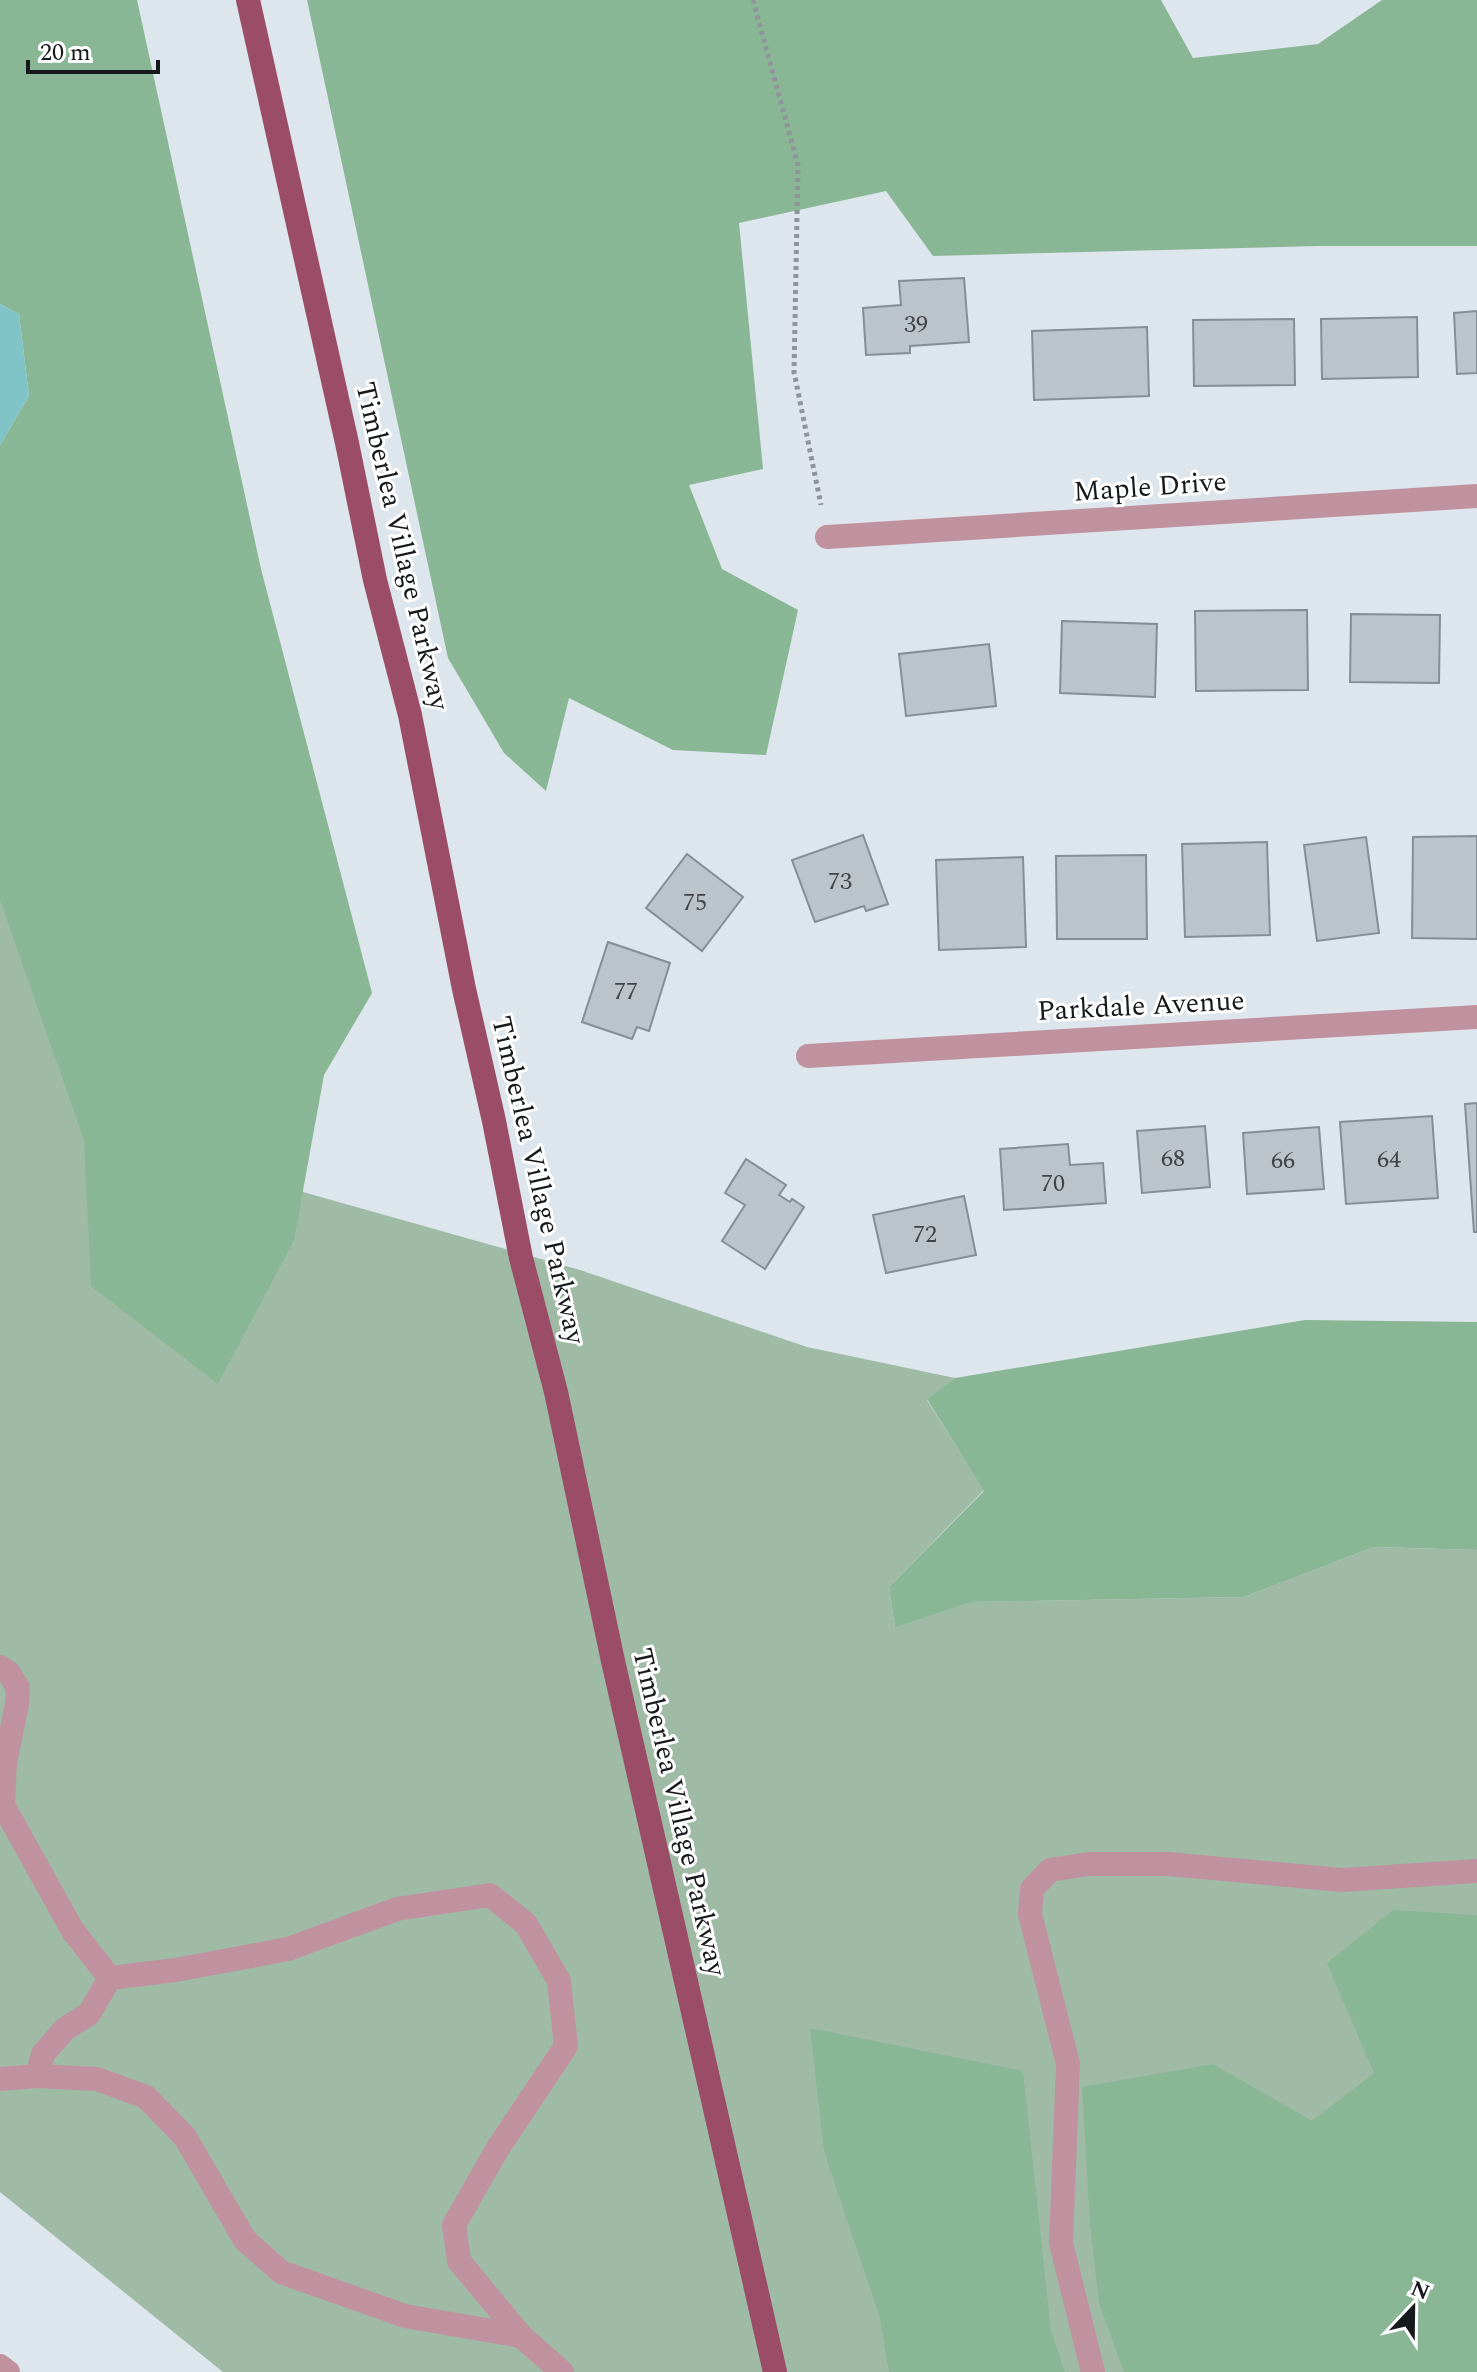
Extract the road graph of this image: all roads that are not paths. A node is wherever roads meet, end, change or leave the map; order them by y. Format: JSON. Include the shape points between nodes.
{"nodes":[{"id":1,"x":248,"y":0,"type":"edge"},
{"id":2,"x":1477,"y":496,"type":"edge"},
{"id":3,"x":827,"y":537,"type":"road end"},
{"id":4,"x":1477,"y":1017,"type":"edge"},
{"id":5,"x":808,"y":1056,"type":"dead end"},
{"id":6,"x":0,"y":1667,"type":"edge"},
{"id":7,"x":1477,"y":1871,"type":"edge"},
{"id":8,"x":110,"y":1978,"type":"junction"},
{"id":9,"x":37,"y":2076,"type":"junction"},
{"id":10,"x":0,"y":2079,"type":"edge"},
{"id":11,"x":521,"y":2336,"type":"junction"},
{"id":12,"x":0,"y":2366,"type":"edge"},
{"id":13,"x":8,"y":2372,"type":"edge"},
{"id":14,"x":562,"y":2372,"type":"edge"},
{"id":15,"x":775,"y":2372,"type":"edge"},
{"id":16,"x":1093,"y":2372,"type":"edge"}],
"edges":[{"from":1,"to":15,"type":"main road","name":"Timberlea Village Parkway","via":[[375,580],[410,715],[521,1258],[556,1392]]},
{"from":2,"to":3,"type":"street","name":"Maple Drive"},
{"from":4,"to":5,"type":"street","name":"Parkdale Avenue"},
{"from":6,"to":8,"type":"street","via":[[18,1688],[3,1805],[73,1931]]},
{"from":7,"to":16,"type":"street","via":[[1342,1880],[1168,1864],[1088,1864],[1050,1870],[1032,1889],[1030,1914],[1068,2064],[1061,2243]]},
{"from":8,"to":9,"type":"street","via":[[89,2014],[65,2029],[43,2054]]},
{"from":8,"to":11,"type":"street","via":[[288,1949],[397,1909],[490,1895],[526,1924],[559,1981],[566,2046],[454,2225],[459,2261]]},
{"from":9,"to":10,"type":"street"},
{"from":9,"to":11,"type":"street","via":[[97,2079],[146,2097],[185,2137],[245,2240],[281,2272],[405,2316]]},
{"from":11,"to":14,"type":"street"},
{"from":12,"to":13,"type":"street"}]}
